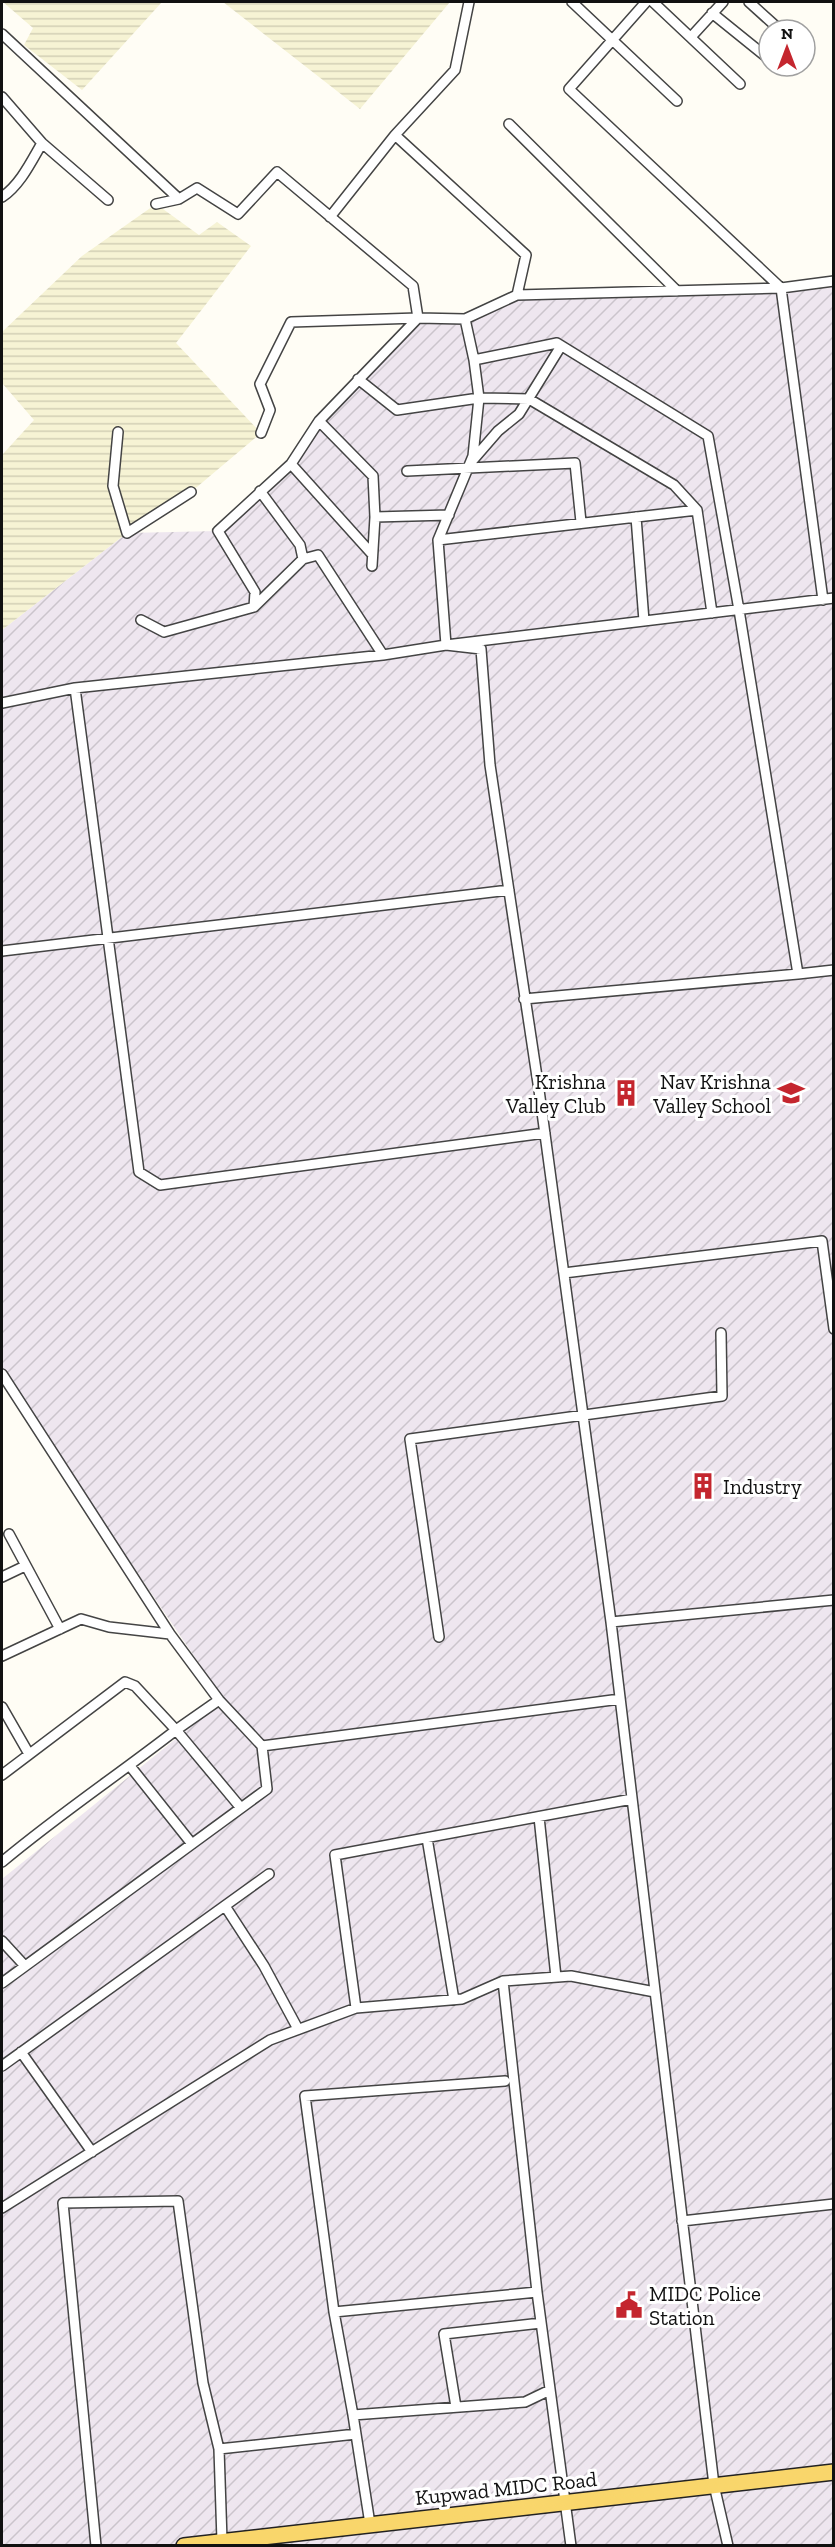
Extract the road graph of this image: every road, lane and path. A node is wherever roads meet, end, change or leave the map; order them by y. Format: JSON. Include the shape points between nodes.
{"nodes":[{"id":1,"x":469,"y":2,"type":"edge"},
{"id":2,"x":572,"y":2,"type":"edge"},
{"id":3,"x":646,"y":2,"type":"edge"},
{"id":4,"x":653,"y":2,"type":"edge"},
{"id":5,"x":723,"y":2,"type":"edge"},
{"id":6,"x":748,"y":2,"type":"edge"},
{"id":7,"x":712,"y":13,"type":"junction"},
{"id":8,"x":766,"y":18,"type":"edge"},
{"id":9,"x":2,"y":34,"type":"edge"},
{"id":10,"x":691,"y":37,"type":"junction"},
{"id":11,"x":612,"y":40,"type":"junction"},
{"id":12,"x":757,"y":49,"type":"edge"},
{"id":13,"x":740,"y":84,"type":"dead end"},
{"id":14,"x":2,"y":97,"type":"edge"},
{"id":15,"x":677,"y":101,"type":"dead end"},
{"id":16,"x":509,"y":124,"type":"dead end"},
{"id":17,"x":395,"y":135,"type":"junction"},
{"id":18,"x":42,"y":143,"type":"junction"},
{"id":19,"x":2,"y":197,"type":"edge"},
{"id":20,"x":179,"y":199,"type":"junction"},
{"id":21,"x":108,"y":200,"type":"dead end"},
{"id":22,"x":156,"y":204,"type":"dead end"},
{"id":23,"x":330,"y":217,"type":"junction"},
{"id":24,"x":834,"y":281,"type":"edge"},
{"id":25,"x":781,"y":288,"type":"junction"},
{"id":26,"x":677,"y":291,"type":"junction"},
{"id":27,"x":517,"y":295,"type":"junction"},
{"id":28,"x":418,"y":318,"type":"junction"},
{"id":29,"x":465,"y":319,"type":"junction"},
{"id":30,"x":561,"y":346,"type":"junction"},
{"id":31,"x":474,"y":360,"type":"junction"},
{"id":32,"x":358,"y":379,"type":"junction"},
{"id":33,"x":479,"y":398,"type":"junction"},
{"id":34,"x":529,"y":399,"type":"junction"},
{"id":35,"x":319,"y":421,"type":"junction"},
{"id":36,"x":118,"y":432,"type":"dead end"},
{"id":37,"x":261,"y":433,"type":"dead end"},
{"id":38,"x":291,"y":464,"type":"junction"},
{"id":39,"x":469,"y":466,"type":"junction"},
{"id":40,"x":407,"y":471,"type":"dead end"},
{"id":41,"x":260,"y":491,"type":"junction"},
{"id":42,"x":191,"y":492,"type":"dead end"},
{"id":43,"x":697,"y":510,"type":"junction"},
{"id":44,"x":449,"y":515,"type":"junction"},
{"id":45,"x":375,"y":517,"type":"junction"},
{"id":46,"x":636,"y":517,"type":"junction"},
{"id":47,"x":581,"y":522,"type":"junction"},
{"id":48,"x":438,"y":540,"type":"junction"},
{"id":49,"x":372,"y":554,"type":"junction"},
{"id":50,"x":303,"y":559,"type":"junction"},
{"id":51,"x":372,"y":566,"type":"dead end"},
{"id":52,"x":829,"y":599,"type":"edge"},
{"id":53,"x":254,"y":607,"type":"junction"},
{"id":54,"x":740,"y":610,"type":"junction"},
{"id":55,"x":712,"y":613,"type":"junction"},
{"id":56,"x":141,"y":620,"type":"dead end"},
{"id":57,"x":644,"y":621,"type":"junction"},
{"id":58,"x":446,"y":645,"type":"junction"},
{"id":59,"x":383,"y":655,"type":"junction"},
{"id":60,"x":75,"y":688,"type":"junction"},
{"id":61,"x":2,"y":702,"type":"edge"},
{"id":62,"x":509,"y":890,"type":"junction"},
{"id":63,"x":108,"y":939,"type":"junction"},
{"id":64,"x":2,"y":951,"type":"edge"},
{"id":65,"x":834,"y":970,"type":"edge"},
{"id":66,"x":798,"y":974,"type":"junction"},
{"id":67,"x":524,"y":999,"type":"junction"},
{"id":68,"x":545,"y":1133,"type":"junction"},
{"id":69,"x":834,"y":1239,"type":"edge"},
{"id":70,"x":822,"y":1241,"type":"junction"},
{"id":71,"x":564,"y":1273,"type":"junction"},
{"id":72,"x":834,"y":1329,"type":"edge"},
{"id":73,"x":721,"y":1334,"type":"dead end"},
{"id":74,"x":2,"y":1374,"type":"edge"},
{"id":75,"x":583,"y":1416,"type":"junction"},
{"id":76,"x":9,"y":1534,"type":"dead end"},
{"id":77,"x":25,"y":1566,"type":"junction"},
{"id":78,"x":2,"y":1577,"type":"edge"},
{"id":79,"x":834,"y":1600,"type":"edge"},
{"id":80,"x":611,"y":1622,"type":"junction"},
{"id":81,"x":60,"y":1629,"type":"junction"},
{"id":82,"x":170,"y":1634,"type":"junction"},
{"id":83,"x":440,"y":1637,"type":"dead end"},
{"id":84,"x":2,"y":1656,"type":"edge"},
{"id":85,"x":219,"y":1700,"type":"junction"},
{"id":86,"x":620,"y":1700,"type":"junction"},
{"id":87,"x":2,"y":1707,"type":"edge"},
{"id":88,"x":176,"y":1730,"type":"junction"},
{"id":89,"x":262,"y":1746,"type":"junction"},
{"id":90,"x":29,"y":1754,"type":"junction"},
{"id":91,"x":130,"y":1766,"type":"junction"},
{"id":92,"x":2,"y":1775,"type":"edge"},
{"id":93,"x":632,"y":1799,"type":"junction"},
{"id":94,"x":241,"y":1808,"type":"junction"},
{"id":95,"x":539,"y":1817,"type":"junction"},
{"id":96,"x":427,"y":1838,"type":"junction"},
{"id":97,"x":192,"y":1844,"type":"junction"},
{"id":98,"x":2,"y":1862,"type":"edge"},
{"id":99,"x":269,"y":1874,"type":"dead end"},
{"id":100,"x":225,"y":1906,"type":"junction"},
{"id":101,"x":2,"y":1941,"type":"edge"},
{"id":102,"x":25,"y":1966,"type":"junction"},
{"id":103,"x":556,"y":1977,"type":"junction"},
{"id":104,"x":503,"y":1982,"type":"junction"},
{"id":105,"x":2,"y":1983,"type":"edge"},
{"id":106,"x":655,"y":1992,"type":"junction"},
{"id":107,"x":454,"y":2000,"type":"junction"},
{"id":108,"x":356,"y":2008,"type":"junction"},
{"id":109,"x":298,"y":2029,"type":"junction"},
{"id":110,"x":21,"y":2052,"type":"junction"},
{"id":111,"x":2,"y":2066,"type":"edge"},
{"id":112,"x":505,"y":2081,"type":"dead end"},
{"id":113,"x":92,"y":2152,"type":"junction"},
{"id":114,"x":834,"y":2204,"type":"edge"},
{"id":115,"x":2,"y":2208,"type":"edge"},
{"id":116,"x":682,"y":2221,"type":"junction"},
{"id":117,"x":537,"y":2292,"type":"junction"},
{"id":118,"x":334,"y":2312,"type":"junction"},
{"id":119,"x":541,"y":2323,"type":"junction"},
{"id":120,"x":550,"y":2390,"type":"junction"},
{"id":121,"x":456,"y":2407,"type":"junction"},
{"id":122,"x":353,"y":2415,"type":"junction"},
{"id":123,"x":356,"y":2434,"type":"junction"},
{"id":124,"x":219,"y":2448,"type":"junction"},
{"id":125,"x":834,"y":2472,"type":"edge"},
{"id":126,"x":714,"y":2485,"type":"junction"},
{"id":127,"x":566,"y":2502,"type":"junction"},
{"id":128,"x":370,"y":2524,"type":"junction"},
{"id":129,"x":222,"y":2541,"type":"junction"},
{"id":130,"x":205,"y":2544,"type":"edge"},
{"id":131,"x":96,"y":2546,"type":"edge"},
{"id":132,"x":184,"y":2546,"type":"edge"},
{"id":133,"x":571,"y":2546,"type":"edge"},
{"id":134,"x":728,"y":2546,"type":"edge"}],
"edges":[{"from":1,"to":17,"type":"street","via":[[455,70]]},
{"from":2,"to":11,"type":"street"},
{"from":3,"to":11,"type":"street"},
{"from":4,"to":10,"type":"street"},
{"from":5,"to":7,"type":"street"},
{"from":6,"to":8,"type":"street"},
{"from":7,"to":10,"type":"street"},
{"from":7,"to":12,"type":"street"},
{"from":9,"to":20,"type":"street"},
{"from":10,"to":13,"type":"street"},
{"from":11,"to":15,"type":"street"},
{"from":11,"to":25,"type":"street","via":[[569,89]]},
{"from":14,"to":18,"type":"street"},
{"from":16,"to":26,"type":"street"},
{"from":17,"to":23,"type":"street"},
{"from":17,"to":27,"type":"street","via":[[526,255]]},
{"from":18,"to":19,"type":"street","via":[[20,180]]},
{"from":18,"to":21,"type":"street"},
{"from":20,"to":22,"type":"street"},
{"from":20,"to":23,"type":"street","via":[[197,188],[238,214],[277,172]]},
{"from":23,"to":28,"type":"street","via":[[413,286]]},
{"from":24,"to":25,"type":"street"},
{"from":25,"to":26,"type":"street"},
{"from":25,"to":52,"type":"street"},
{"from":26,"to":27,"type":"street"},
{"from":27,"to":29,"type":"street"},
{"from":28,"to":29,"type":"street"},
{"from":28,"to":32,"type":"street"},
{"from":28,"to":37,"type":"street","via":[[291,322],[260,384],[270,410]]},
{"from":29,"to":31,"type":"street"},
{"from":30,"to":31,"type":"street","via":[[557,343]]},
{"from":30,"to":34,"type":"street"},
{"from":30,"to":54,"type":"street","via":[[708,436]]},
{"from":31,"to":33,"type":"street"},
{"from":32,"to":33,"type":"street","via":[[397,410]]},
{"from":32,"to":35,"type":"street"},
{"from":33,"to":34,"type":"street"},
{"from":33,"to":39,"type":"street"},
{"from":34,"to":39,"type":"street"},
{"from":34,"to":43,"type":"street","via":[[674,485]]},
{"from":35,"to":38,"type":"street"},
{"from":35,"to":45,"type":"street","via":[[373,476]]},
{"from":36,"to":42,"type":"street","via":[[113,486],[127,533]]},
{"from":38,"to":41,"type":"street"},
{"from":38,"to":49,"type":"street"},
{"from":39,"to":40,"type":"street"},
{"from":39,"to":44,"type":"street"},
{"from":39,"to":47,"type":"street","via":[[575,463]]},
{"from":41,"to":50,"type":"street","via":[[300,545]]},
{"from":41,"to":53,"type":"street","via":[[218,531],[255,592]]},
{"from":43,"to":46,"type":"street"},
{"from":43,"to":55,"type":"street"},
{"from":44,"to":45,"type":"street"},
{"from":44,"to":48,"type":"street"},
{"from":45,"to":49,"type":"street"},
{"from":46,"to":47,"type":"street"},
{"from":46,"to":57,"type":"street"},
{"from":47,"to":48,"type":"street"},
{"from":48,"to":58,"type":"street"},
{"from":49,"to":51,"type":"street"},
{"from":50,"to":53,"type":"street"},
{"from":50,"to":59,"type":"street","via":[[318,555]]},
{"from":52,"to":54,"type":"street"},
{"from":53,"to":56,"type":"street","via":[[164,632]]},
{"from":54,"to":55,"type":"street"},
{"from":54,"to":66,"type":"street"},
{"from":55,"to":57,"type":"street"},
{"from":57,"to":58,"type":"street"},
{"from":58,"to":59,"type":"street"},
{"from":58,"to":62,"type":"street","via":[[481,649],[490,765]]},
{"from":59,"to":60,"type":"street"},
{"from":60,"to":61,"type":"street"},
{"from":60,"to":63,"type":"street"},
{"from":62,"to":63,"type":"street"},
{"from":62,"to":67,"type":"street"},
{"from":63,"to":64,"type":"street"},
{"from":63,"to":68,"type":"street","via":[[139,1172],[160,1185]]},
{"from":65,"to":66,"type":"street"},
{"from":66,"to":67,"type":"street"},
{"from":67,"to":68,"type":"street"},
{"from":68,"to":71,"type":"street"},
{"from":69,"to":70,"type":"street"},
{"from":70,"to":71,"type":"street"},
{"from":70,"to":72,"type":"street"},
{"from":71,"to":75,"type":"street"},
{"from":73,"to":75,"type":"street","via":[[722,1396]]},
{"from":74,"to":82,"type":"street"},
{"from":75,"to":80,"type":"street"},
{"from":75,"to":83,"type":"street","via":[[410,1439]]},
{"from":76,"to":77,"type":"street"},
{"from":77,"to":78,"type":"street"},
{"from":77,"to":81,"type":"street"},
{"from":79,"to":80,"type":"street"},
{"from":80,"to":86,"type":"street"},
{"from":81,"to":82,"type":"street","via":[[81,1619],[109,1627]]},
{"from":81,"to":84,"type":"street"},
{"from":82,"to":85,"type":"street"},
{"from":85,"to":88,"type":"street"},
{"from":85,"to":89,"type":"street"},
{"from":86,"to":89,"type":"street"},
{"from":86,"to":93,"type":"street"},
{"from":87,"to":90,"type":"street"},
{"from":88,"to":90,"type":"street","via":[[135,1686],[125,1682]]},
{"from":88,"to":91,"type":"street"},
{"from":88,"to":94,"type":"street"},
{"from":89,"to":94,"type":"street","via":[[267,1789]]},
{"from":90,"to":92,"type":"street"},
{"from":91,"to":97,"type":"street"},
{"from":91,"to":98,"type":"street","via":[[51,1821]]},
{"from":93,"to":95,"type":"street"},
{"from":93,"to":106,"type":"street"},
{"from":94,"to":97,"type":"street"},
{"from":95,"to":96,"type":"street"},
{"from":95,"to":103,"type":"street"},
{"from":96,"to":107,"type":"street"},
{"from":96,"to":108,"type":"street","via":[[335,1855]]},
{"from":97,"to":102,"type":"street"},
{"from":99,"to":100,"type":"street"},
{"from":100,"to":109,"type":"street"},
{"from":100,"to":110,"type":"street"},
{"from":101,"to":102,"type":"street"},
{"from":102,"to":105,"type":"street"},
{"from":103,"to":104,"type":"street"},
{"from":103,"to":106,"type":"street","via":[[571,1976]]},
{"from":104,"to":107,"type":"street"},
{"from":104,"to":117,"type":"street"},
{"from":106,"to":116,"type":"street"},
{"from":107,"to":108,"type":"street"},
{"from":108,"to":109,"type":"street"},
{"from":109,"to":113,"type":"street","via":[[270,2040]]},
{"from":110,"to":111,"type":"street"},
{"from":110,"to":113,"type":"street"},
{"from":112,"to":118,"type":"street","via":[[305,2096]]},
{"from":113,"to":115,"type":"street"},
{"from":114,"to":116,"type":"street"},
{"from":116,"to":126,"type":"street"},
{"from":117,"to":118,"type":"street"},
{"from":117,"to":119,"type":"street"},
{"from":118,"to":122,"type":"street"},
{"from":119,"to":120,"type":"street"},
{"from":119,"to":121,"type":"street","via":[[444,2334]]},
{"from":120,"to":121,"type":"street","via":[[525,2402]]},
{"from":120,"to":127,"type":"street"},
{"from":121,"to":122,"type":"street"},
{"from":122,"to":123,"type":"street"},
{"from":123,"to":124,"type":"street"},
{"from":123,"to":128,"type":"street"},
{"from":124,"to":129,"type":"street"},
{"from":124,"to":131,"type":"street","via":[[203,2383],[178,2201],[63,2203]]},
{"from":125,"to":126,"type":"main road","name":"Kupwad MIDC Road"},
{"from":126,"to":127,"type":"main road","name":"Kupwad MIDC Road"},
{"from":126,"to":134,"type":"street"},
{"from":127,"to":128,"type":"main road","name":"Kupwad MIDC Road"},
{"from":127,"to":133,"type":"street"},
{"from":128,"to":129,"type":"main road","name":"Kupwad MIDC Road"},
{"from":129,"to":130,"type":"main road","name":"Kupwad MIDC Road"},
{"from":130,"to":132,"type":"main road","name":"Kupwad MIDC Road"}]}
